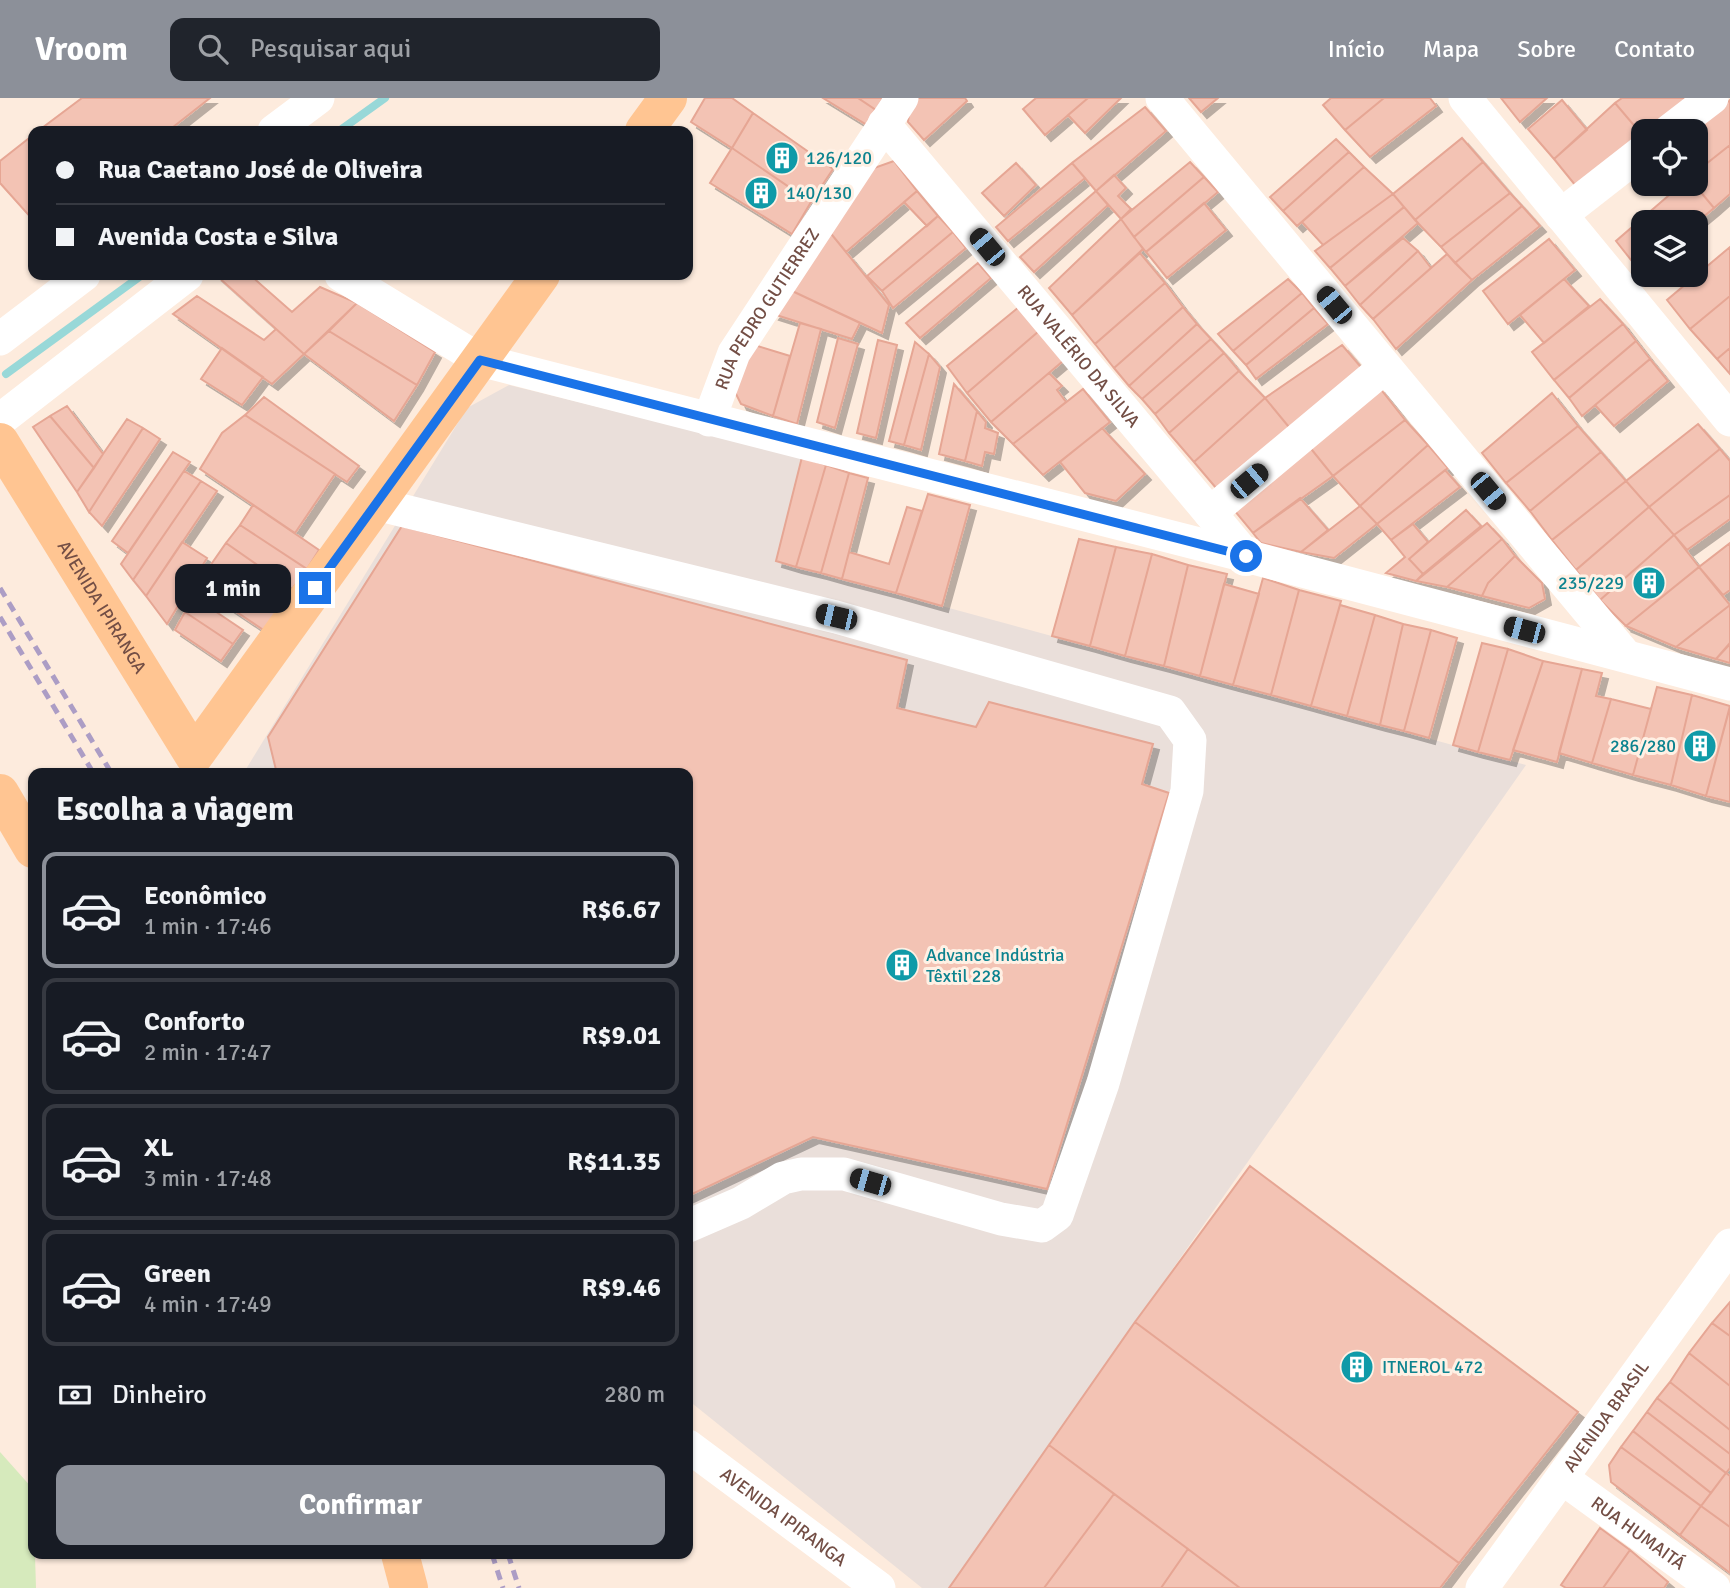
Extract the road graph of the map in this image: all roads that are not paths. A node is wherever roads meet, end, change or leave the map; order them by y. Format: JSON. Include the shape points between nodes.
{"nodes":[{"id":1,"x":318,"y":98,"type":"edge"},
{"id":2,"x":668,"y":98,"type":"edge"},
{"id":3,"x":1162,"y":98,"type":"edge"},
{"id":4,"x":1465,"y":98,"type":"edge"},
{"id":5,"x":1712,"y":98,"type":"edge"},
{"id":6,"x":893,"y":111,"type":"edge"},
{"id":7,"x":1685,"y":119,"type":"edge"},
{"id":8,"x":281,"y":126,"type":"edge"},
{"id":9,"x":648,"y":126,"type":"edge"},
{"id":10,"x":1631,"y":160,"type":"edge"},
{"id":11,"x":1561,"y":215,"type":"junction"},
{"id":12,"x":77,"y":280,"type":"edge"},
{"id":13,"x":181,"y":280,"type":"edge"},
{"id":14,"x":349,"y":280,"type":"edge"},
{"id":15,"x":537,"y":280,"type":"edge"},
{"id":16,"x":0,"y":339,"type":"edge"},
{"id":17,"x":480,"y":360,"type":"junction"},
{"id":18,"x":1385,"y":367,"type":"junction"},
{"id":19,"x":709,"y":419,"type":"junction"},
{"id":20,"x":0,"y":420,"type":"edge"},
{"id":21,"x":1730,"y":420,"type":"edge"},
{"id":22,"x":0,"y":442,"type":"edge"},
{"id":23,"x":376,"y":504,"type":"junction"},
{"id":24,"x":1210,"y":513,"type":"junction"},
{"id":25,"x":1246,"y":556,"type":"junction"},
{"id":26,"x":1626,"y":656,"type":"junction"},
{"id":27,"x":1730,"y":684,"type":"edge"},
{"id":28,"x":200,"y":765,"type":"edge"},
{"id":29,"x":0,"y":793,"type":"edge"},
{"id":30,"x":28,"y":841,"type":"edge"},
{"id":31,"x":693,"y":1224,"type":"edge"},
{"id":32,"x":1730,"y":1245,"type":"edge"},
{"id":33,"x":693,"y":1450,"type":"edge"},
{"id":34,"x":1562,"y":1478,"type":"junction"},
{"id":35,"x":401,"y":1559,"type":"edge"},
{"id":36,"x":409,"y":1588,"type":"edge"},
{"id":37,"x":878,"y":1588,"type":"edge"},
{"id":38,"x":1482,"y":1588,"type":"edge"},
{"id":39,"x":1714,"y":1588,"type":"edge"}],
"edges":[{"from":1,"to":8,"type":"street"},
{"from":2,"to":9,"type":"main road"},
{"from":3,"to":18,"type":"street"},
{"from":4,"to":11,"type":"street"},
{"from":5,"to":7,"type":"street"},
{"from":6,"to":19,"type":"street","name":"RUA PEDRO GUTIERREZ","via":[[734,353]]},
{"from":6,"to":24,"type":"street","name":"RUA VALÉRIO DA SILVA"},
{"from":10,"to":11,"type":"street"},
{"from":11,"to":21,"type":"street"},
{"from":12,"to":16,"type":"street"},
{"from":13,"to":20,"type":"street"},
{"from":14,"to":17,"type":"street"},
{"from":15,"to":17,"type":"main road"},
{"from":17,"to":19,"type":"street"},
{"from":17,"to":23,"type":"main road"},
{"from":18,"to":24,"type":"street"},
{"from":18,"to":26,"type":"street"},
{"from":19,"to":25,"type":"street"},
{"from":22,"to":28,"type":"main road","name":"AVENIDA IPIRANGA"},
{"from":23,"to":28,"type":"main road"},
{"from":23,"to":31,"type":"street","via":[[836,617],[1143,704],[1170,712],[1190,740],[1186,792],[1103,1083],[1057,1215],[1042,1226],[1001,1219],[844,1174],[801,1174],[783,1178]]},
{"from":24,"to":25,"type":"street","name":"RUA VALÉRIO DA SILVA"},
{"from":25,"to":26,"type":"street"},
{"from":26,"to":27,"type":"street"},
{"from":29,"to":30,"type":"main road"},
{"from":32,"to":34,"type":"street","name":"AVENIDA BRASIL"},
{"from":33,"to":37,"type":"street","name":"AVENIDA IPIRANGA"},
{"from":34,"to":38,"type":"street","name":"AVENIDA BRASIL"},
{"from":34,"to":39,"type":"street","name":"RUA HUMAITÁ"},
{"from":35,"to":36,"type":"main road"}]}
